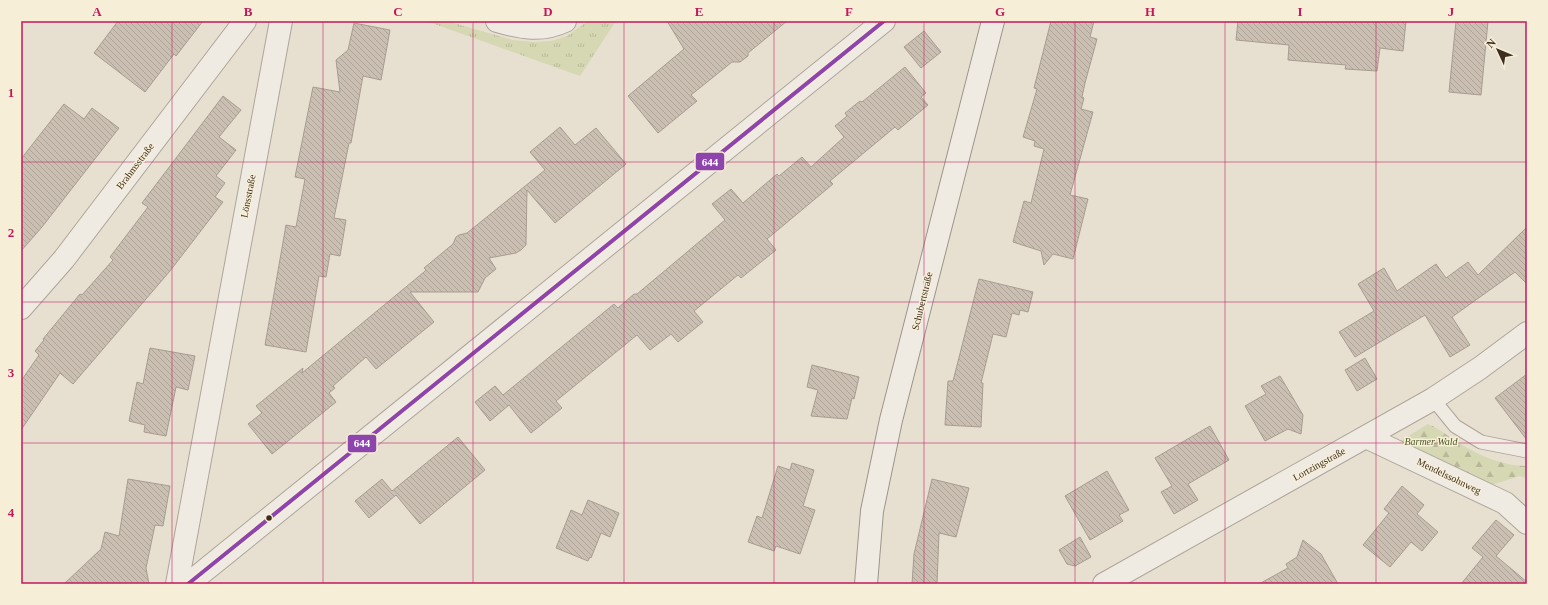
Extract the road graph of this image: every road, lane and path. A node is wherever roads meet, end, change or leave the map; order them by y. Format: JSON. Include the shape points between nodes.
{"nodes":[{"id":1,"x":245,"y":21,"type":"edge"},
{"id":2,"x":281,"y":21,"type":"edge"},
{"id":3,"x":497,"y":21,"type":"edge"},
{"id":4,"x":565,"y":21,"type":"edge"},
{"id":5,"x":884,"y":21,"type":"edge"},
{"id":6,"x":993,"y":21,"type":"edge"},
{"id":7,"x":21,"y":308,"type":"edge"},
{"id":8,"x":1527,"y":333,"type":"edge"},
{"id":9,"x":1433,"y":399,"type":"junction"},
{"id":10,"x":1366,"y":437,"type":"junction"},
{"id":11,"x":1527,"y":451,"type":"edge"},
{"id":12,"x":1527,"y":523,"type":"edge"},
{"id":13,"x":176,"y":584,"type":"edge"},
{"id":14,"x":188,"y":584,"type":"edge"},
{"id":15,"x":866,"y":584,"type":"edge"},
{"id":16,"x":1104,"y":584,"type":"edge"}],
"edges":[{"from":1,"to":7,"type":"street","name":"Brahmsstraße","via":[[64,259]]},
{"from":2,"to":13,"type":"street","name":"Lönsstraße"},
{"from":3,"to":4,"type":"street","via":[[541,29]]},
{"from":5,"to":14,"type":"street"},
{"from":6,"to":15,"type":"street","name":"Schubertstraße","via":[[891,420],[872,511]]},
{"from":8,"to":9,"type":"street","name":"Lortzingstraße"},
{"from":9,"to":10,"type":"street","name":"Lortzingstraße"},
{"from":9,"to":11,"type":"lane","via":[[1455,426],[1481,442]]},
{"from":10,"to":12,"type":"street","name":"Mendelssohnweg","via":[[1505,503]]},
{"from":10,"to":16,"type":"street","name":"Lortzingstraße"}]}
